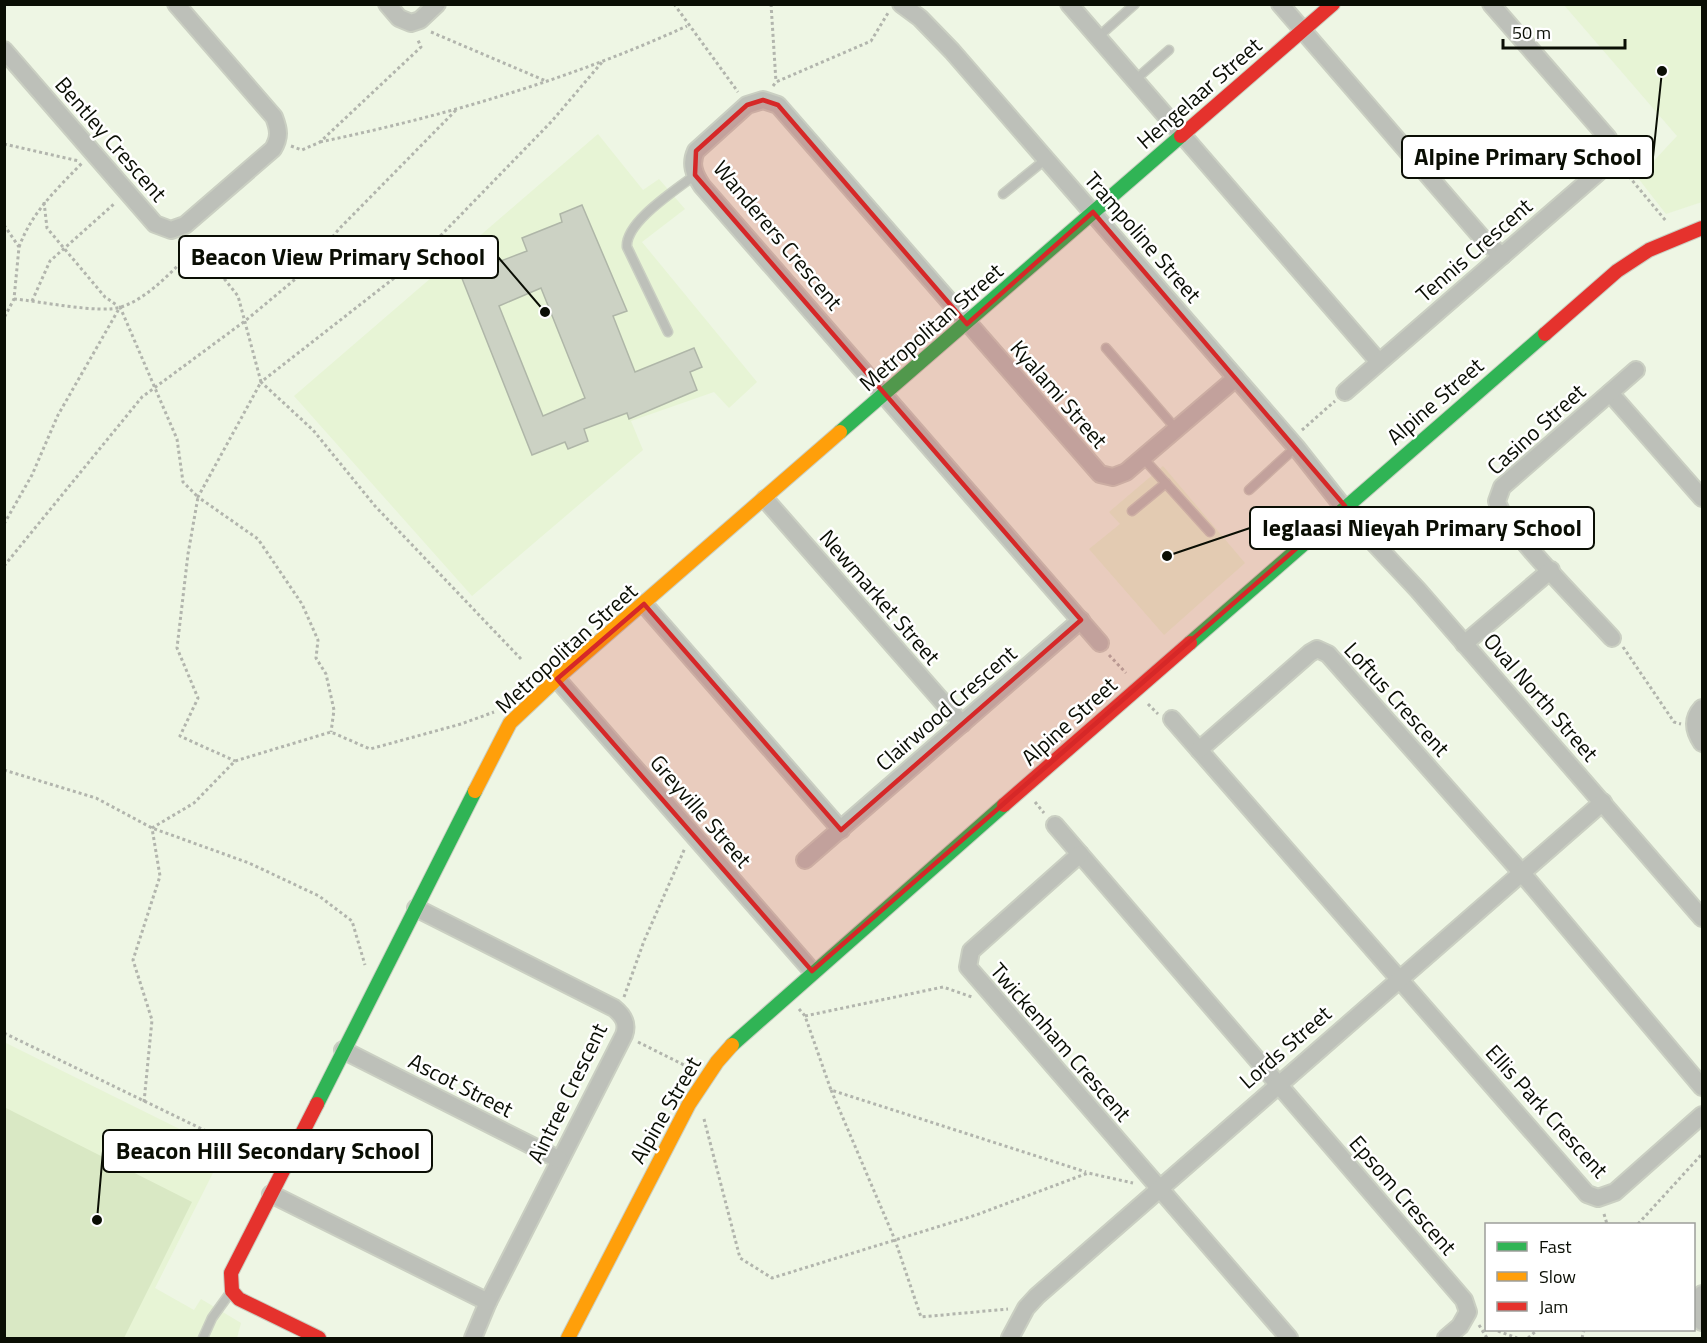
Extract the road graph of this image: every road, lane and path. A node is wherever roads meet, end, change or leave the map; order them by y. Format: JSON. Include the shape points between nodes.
{"nodes":[{"id":1,"x":176,"y":4,"type":"edge"},
{"id":2,"x":387,"y":4,"type":"edge"},
{"id":3,"x":437,"y":4,"type":"edge"},
{"id":4,"x":674,"y":4,"type":"edge"},
{"id":5,"x":771,"y":4,"type":"edge"},
{"id":6,"x":894,"y":4,"type":"edge"},
{"id":7,"x":901,"y":4,"type":"edge"},
{"id":8,"x":1069,"y":4,"type":"edge"},
{"id":9,"x":1135,"y":4,"type":"edge"},
{"id":10,"x":1280,"y":4,"type":"edge"},
{"id":11,"x":1333,"y":4,"type":"edge"},
{"id":12,"x":1491,"y":4,"type":"edge"},
{"id":13,"x":411,"y":23,"type":"junction"},
{"id":14,"x":687,"y":26,"type":"junction"},
{"id":15,"x":1303,"y":31,"type":"junction"},
{"id":16,"x":1097,"y":38,"type":"junction"},
{"id":17,"x":4,"y":50,"type":"edge"},
{"id":18,"x":1169,"y":50,"type":"dead end"},
{"id":19,"x":603,"y":61,"type":"junction"},
{"id":20,"x":1135,"y":80,"type":"junction"},
{"id":21,"x":546,"y":81,"type":"junction"},
{"id":22,"x":747,"y":105,"type":"junction"},
{"id":23,"x":459,"y":108,"type":"junction"},
{"id":24,"x":1182,"y":136,"type":"junction"},
{"id":25,"x":278,"y":141,"type":"junction"},
{"id":26,"x":320,"y":142,"type":"junction"},
{"id":27,"x":4,"y":144,"type":"edge"},
{"id":28,"x":88,"y":158,"type":"junction"},
{"id":29,"x":1046,"y":159,"type":"junction"},
{"id":30,"x":1618,"y":163,"type":"dead end"},
{"id":31,"x":695,"y":175,"type":"junction"},
{"id":32,"x":128,"y":193,"type":"junction"},
{"id":33,"x":1003,"y":194,"type":"dead end"},
{"id":34,"x":44,"y":202,"type":"junction"},
{"id":35,"x":1093,"y":212,"type":"junction"},
{"id":36,"x":1666,"y":221,"type":"dead end"},
{"id":37,"x":4,"y":225,"type":"edge"},
{"id":38,"x":185,"y":225,"type":"junction"},
{"id":39,"x":1702,"y":228,"type":"edge"},
{"id":40,"x":198,"y":246,"type":"junction"},
{"id":41,"x":19,"y":247,"type":"junction"},
{"id":42,"x":64,"y":249,"type":"junction"},
{"id":43,"x":1502,"y":256,"type":"junction"},
{"id":44,"x":14,"y":299,"type":"junction"},
{"id":45,"x":32,"y":301,"type":"junction"},
{"id":46,"x":120,"y":307,"type":"junction"},
{"id":47,"x":4,"y":318,"type":"edge"},
{"id":48,"x":245,"y":321,"type":"junction"},
{"id":49,"x":967,"y":324,"type":"junction"},
{"id":50,"x":668,"y":332,"type":"dead end"},
{"id":51,"x":1106,"y":348,"type":"dead end"},
{"id":52,"x":1379,"y":362,"type":"junction"},
{"id":53,"x":1636,"y":370,"type":"dead end"},
{"id":54,"x":1236,"y":378,"type":"junction"},
{"id":55,"x":261,"y":382,"type":"junction"},
{"id":56,"x":153,"y":388,"type":"junction"},
{"id":57,"x":1610,"y":393,"type":"junction"},
{"id":58,"x":886,"y":394,"type":"junction"},
{"id":59,"x":1343,"y":394,"type":"joint"},
{"id":60,"x":1178,"y":430,"type":"junction"},
{"id":61,"x":1302,"y":430,"type":"dead end"},
{"id":62,"x":1296,"y":447,"type":"junction"},
{"id":63,"x":1143,"y":458,"type":"junction"},
{"id":64,"x":1166,"y":483,"type":"junction"},
{"id":65,"x":1249,"y":490,"type":"dead end"},
{"id":66,"x":198,"y":497,"type":"junction"},
{"id":67,"x":1702,"y":498,"type":"edge"},
{"id":68,"x":765,"y":499,"type":"junction"},
{"id":69,"x":1345,"y":506,"type":"junction"},
{"id":70,"x":1132,"y":512,"type":"dead end"},
{"id":71,"x":4,"y":524,"type":"edge"},
{"id":72,"x":1210,"y":532,"type":"dead end"},
{"id":73,"x":4,"y":566,"type":"edge"},
{"id":74,"x":1551,"y":570,"type":"junction"},
{"id":75,"x":644,"y":604,"type":"junction"},
{"id":76,"x":1081,"y":620,"type":"junction"},
{"id":77,"x":1615,"y":639,"type":"joint"},
{"id":78,"x":1464,"y":644,"type":"junction"},
{"id":79,"x":1101,"y":645,"type":"joint"},
{"id":80,"x":520,"y":659,"type":"dead end"},
{"id":81,"x":1126,"y":673,"type":"dead end"},
{"id":82,"x":557,"y":679,"type":"junction"},
{"id":83,"x":1702,"y":708,"type":"edge"},
{"id":84,"x":498,"y":710,"type":"dead end"},
{"id":85,"x":1172,"y":719,"type":"dead end"},
{"id":86,"x":962,"y":724,"type":"junction"},
{"id":87,"x":1684,"y":724,"type":"dead end"},
{"id":88,"x":331,"y":732,"type":"junction"},
{"id":89,"x":1702,"y":743,"type":"edge"},
{"id":90,"x":1198,"y":750,"type":"junction"},
{"id":91,"x":236,"y":761,"type":"junction"},
{"id":92,"x":4,"y":770,"type":"edge"},
{"id":93,"x":1603,"y":802,"type":"junction"},
{"id":94,"x":1055,"y":825,"type":"dead end"},
{"id":95,"x":152,"y":828,"type":"junction"},
{"id":96,"x":841,"y":830,"type":"junction"},
{"id":97,"x":686,"y":846,"type":"dead end"},
{"id":98,"x":1080,"y":854,"type":"junction"},
{"id":99,"x":805,"y":860,"type":"dead end"},
{"id":100,"x":1521,"y":872,"type":"junction"},
{"id":101,"x":416,"y":908,"type":"junction"},
{"id":102,"x":1702,"y":918,"type":"edge"},
{"id":103,"x":812,"y":972,"type":"junction"},
{"id":104,"x":1399,"y":978,"type":"junction"},
{"id":105,"x":373,"y":992,"type":"junction"},
{"id":106,"x":623,"y":1004,"type":"dead end"},
{"id":107,"x":797,"y":1006,"type":"dead end"},
{"id":108,"x":1001,"y":1007,"type":"junction"},
{"id":109,"x":804,"y":1016,"type":"junction"},
{"id":110,"x":4,"y":1033,"type":"edge"},
{"id":111,"x":631,"y":1038,"type":"dead end"},
{"id":112,"x":343,"y":1050,"type":"junction"},
{"id":113,"x":690,"y":1068,"type":"dead end"},
{"id":114,"x":1278,"y":1084,"type":"junction"},
{"id":115,"x":1702,"y":1087,"type":"edge"},
{"id":116,"x":831,"y":1090,"type":"junction"},
{"id":117,"x":144,"y":1102,"type":"junction"},
{"id":118,"x":703,"y":1115,"type":"dead end"},
{"id":119,"x":1702,"y":1115,"type":"edge"},
{"id":120,"x":1702,"y":1154,"type":"edge"},
{"id":121,"x":560,"y":1160,"type":"junction"},
{"id":122,"x":288,"y":1162,"type":"junction"},
{"id":123,"x":1088,"y":1173,"type":"junction"},
{"id":124,"x":1158,"y":1188,"type":"junction"},
{"id":125,"x":271,"y":1194,"type":"junction"},
{"id":126,"x":1639,"y":1223,"type":"edge"},
{"id":127,"x":895,"y":1240,"type":"junction"},
{"id":128,"x":232,"y":1291,"type":"junction"},
{"id":129,"x":1702,"y":1294,"type":"edge"},
{"id":130,"x":488,"y":1302,"type":"junction"},
{"id":131,"x":1026,"y":1308,"type":"junction"},
{"id":132,"x":1702,"y":1322,"type":"edge"},
{"id":133,"x":1478,"y":1323,"type":"dead end"},
{"id":134,"x":1485,"y":1326,"type":"edge"},
{"id":135,"x":1500,"y":1331,"type":"edge"},
{"id":136,"x":203,"y":1338,"type":"edge"},
{"id":137,"x":319,"y":1338,"type":"edge"},
{"id":138,"x":473,"y":1338,"type":"edge"},
{"id":139,"x":568,"y":1338,"type":"edge"},
{"id":140,"x":1010,"y":1338,"type":"edge"},
{"id":141,"x":1289,"y":1338,"type":"edge"},
{"id":142,"x":1446,"y":1338,"type":"edge"},
{"id":143,"x":1517,"y":1338,"type":"edge"}],
"edges":[{"from":1,"to":25,"type":"street","via":[[274,117]]},
{"from":2,"to":13,"type":"street","via":[[399,18]]},
{"from":3,"to":13,"type":"street"},
{"from":4,"to":14,"type":"path"},
{"from":5,"to":6,"type":"path","via":[[776,82],[871,41]]},
{"from":7,"to":29,"type":"street","name":"Trampoline Street","via":[[936,33]]},
{"from":8,"to":16,"type":"street"},
{"from":9,"to":16,"type":"lane"},
{"from":10,"to":15,"type":"street"},
{"from":11,"to":15,"type":"street","name":"Hengelaar Street"},
{"from":12,"to":43,"type":"street","name":"Tennis Crescent","via":[[1608,138],[1611,155],[1601,170]]},
{"from":13,"to":21,"type":"path"},
{"from":13,"to":26,"type":"path","via":[[421,47]]},
{"from":14,"to":19,"type":"path"},
{"from":14,"to":22,"type":"path"},
{"from":15,"to":24,"type":"street","name":"Hengelaar Street"},
{"from":15,"to":43,"type":"street"},
{"from":16,"to":20,"type":"street"},
{"from":17,"to":28,"type":"street","name":"Bentley Crescent"},
{"from":18,"to":20,"type":"lane"},
{"from":19,"to":21,"type":"path"},
{"from":19,"to":55,"type":"path","via":[[552,121],[416,261]]},
{"from":20,"to":24,"type":"street"},
{"from":21,"to":23,"type":"path"},
{"from":22,"to":31,"type":"street","name":"Wanderers Crescent","via":[[696,151],[692,160]]},
{"from":22,"to":49,"type":"street","via":[[763,100],[778,105]]},
{"from":23,"to":26,"type":"path"},
{"from":23,"to":48,"type":"path","via":[[339,229],[305,271]]},
{"from":24,"to":35,"type":"street","name":"Hengelaar Street"},
{"from":24,"to":52,"type":"street"},
{"from":25,"to":26,"type":"path","via":[[302,150]]},
{"from":25,"to":38,"type":"street"},
{"from":27,"to":28,"type":"path"},
{"from":28,"to":32,"type":"street","name":"Bentley Crescent"},
{"from":28,"to":34,"type":"path"},
{"from":29,"to":33,"type":"lane"},
{"from":29,"to":35,"type":"street","name":"Trampoline Street"},
{"from":30,"to":36,"type":"path"},
{"from":31,"to":50,"type":"lane","via":[[637,222],[626,240]]},
{"from":31,"to":58,"type":"street","name":"Wanderers Crescent"},
{"from":32,"to":38,"type":"street","name":"Bentley Crescent","via":[[155,224],[171,230]]},
{"from":32,"to":42,"type":"path"},
{"from":34,"to":41,"type":"path","via":[[28,224]]},
{"from":34,"to":42,"type":"path","via":[[46,228]]},
{"from":35,"to":49,"type":"street","name":"Metropolitan Street"},
{"from":35,"to":54,"type":"street","name":"Trampoline Street"},
{"from":37,"to":41,"type":"path"},
{"from":38,"to":40,"type":"path"},
{"from":39,"to":69,"type":"street","name":"Alpine Street","via":[[1649,250],[1617,271]]},
{"from":40,"to":46,"type":"path","via":[[149,290]]},
{"from":40,"to":48,"type":"path","via":[[238,296]]},
{"from":41,"to":44,"type":"path"},
{"from":42,"to":45,"type":"path","via":[[50,261]]},
{"from":42,"to":46,"type":"path","via":[[105,297]]},
{"from":43,"to":52,"type":"street","name":"Tennis Crescent"},
{"from":44,"to":45,"type":"path"},
{"from":44,"to":47,"type":"path"},
{"from":45,"to":46,"type":"path"},
{"from":46,"to":56,"type":"path"},
{"from":46,"to":71,"type":"path","via":[[58,415],[32,475]]},
{"from":48,"to":55,"type":"path"},
{"from":48,"to":56,"type":"path"},
{"from":49,"to":58,"type":"street","name":"Metropolitan Street"},
{"from":49,"to":63,"type":"street","name":"Kyalami Street","via":[[1100,474],[1113,477]]},
{"from":51,"to":60,"type":"lane"},
{"from":52,"to":59,"type":"street","name":"Tennis Crescent"},
{"from":53,"to":57,"type":"street","name":"Casino Street"},
{"from":54,"to":60,"type":"street","name":"Kyalami Street"},
{"from":54,"to":62,"type":"street","name":"Trampoline Street"},
{"from":55,"to":66,"type":"path"},
{"from":55,"to":80,"type":"path","via":[[314,430],[383,514]]},
{"from":56,"to":66,"type":"path","via":[[177,439],[183,482]]},
{"from":56,"to":73,"type":"path"},
{"from":57,"to":67,"type":"street"},
{"from":57,"to":74,"type":"street","name":"Casino Street","via":[[1498,494],[1502,515]]},
{"from":58,"to":68,"type":"street","name":"Metropolitan Street"},
{"from":58,"to":76,"type":"street"},
{"from":59,"to":61,"type":"path"},
{"from":60,"to":63,"type":"street","name":"Kyalami Street"},
{"from":62,"to":65,"type":"lane"},
{"from":62,"to":69,"type":"street","name":"Trampoline Street"},
{"from":63,"to":64,"type":"lane"},
{"from":64,"to":70,"type":"lane"},
{"from":64,"to":72,"type":"lane"},
{"from":66,"to":88,"type":"path","via":[[258,539],[302,604],[318,640],[316,658],[328,683],[334,710]]},
{"from":66,"to":91,"type":"path","via":[[177,648],[198,698],[180,736]]},
{"from":68,"to":75,"type":"street","name":"Metropolitan Street"},
{"from":68,"to":86,"type":"street","name":"Newmarket Street"},
{"from":69,"to":78,"type":"street","name":"Oval North Street","via":[[1359,527]]},
{"from":69,"to":103,"type":"street","name":"Alpine Street"},
{"from":74,"to":77,"type":"street","name":"Casino Street"},
{"from":74,"to":78,"type":"street"},
{"from":75,"to":82,"type":"street","name":"Metropolitan Street"},
{"from":75,"to":96,"type":"street"},
{"from":76,"to":79,"type":"street"},
{"from":76,"to":86,"type":"street","name":"Clairwood Crescent"},
{"from":77,"to":87,"type":"path","via":[[1674,722]]},
{"from":78,"to":93,"type":"street","name":"Oval North Street"},
{"from":79,"to":81,"type":"path"},
{"from":82,"to":101,"type":"street","name":"Metropolitan Street","via":[[510,723]]},
{"from":82,"to":103,"type":"street","name":"Greyville Street"},
{"from":83,"to":89,"type":"street","via":[[1695,722]]},
{"from":84,"to":88,"type":"path","via":[[370,749]]},
{"from":85,"to":90,"type":"street"},
{"from":86,"to":96,"type":"street","name":"Clairwood Crescent"},
{"from":88,"to":91,"type":"path"},
{"from":90,"to":100,"type":"street","name":"Loftus Crescent","via":[[1310,653],[1323,650]]},
{"from":90,"to":104,"type":"street"},
{"from":91,"to":95,"type":"path","via":[[194,804]]},
{"from":92,"to":95,"type":"path","via":[[96,798]]},
{"from":93,"to":100,"type":"street","name":"Lords Street"},
{"from":93,"to":102,"type":"street","name":"Oval North Street"},
{"from":94,"to":98,"type":"street"},
{"from":95,"to":105,"type":"path","via":[[249,863],[319,896],[352,921]]},
{"from":95,"to":117,"type":"path","via":[[160,876],[133,960],[152,1020]]},
{"from":96,"to":99,"type":"street","name":"Clairwood Crescent"},
{"from":97,"to":106,"type":"path","via":[[629,980]]},
{"from":98,"to":108,"type":"street","name":"Twickenham Crescent","via":[[971,951],[968,967]]},
{"from":98,"to":114,"type":"street"},
{"from":100,"to":104,"type":"street","name":"Lords Street"},
{"from":100,"to":115,"type":"street"},
{"from":101,"to":105,"type":"street","name":"Metropolitan Street"},
{"from":101,"to":121,"type":"street","name":"Aintree Crescent","via":[[614,1008],[623,1017],[624,1035]]},
{"from":103,"to":139,"type":"street","name":"Alpine Street","via":[[743,1034],[698,1090]]},
{"from":104,"to":114,"type":"street","name":"Lords Street"},
{"from":104,"to":119,"type":"street","name":"Ellis Park Crescent","via":[[1592,1197],[1615,1192]]},
{"from":105,"to":112,"type":"street","name":"Metropolitan Street"},
{"from":107,"to":109,"type":"path"},
{"from":108,"to":109,"type":"path","via":[[943,987]]},
{"from":108,"to":124,"type":"street","name":"Twickenham Crescent"},
{"from":109,"to":116,"type":"path"},
{"from":110,"to":117,"type":"path"},
{"from":111,"to":113,"type":"path"},
{"from":112,"to":121,"type":"street","name":"Ascot Street"},
{"from":112,"to":122,"type":"street","name":"Metropolitan Street"},
{"from":114,"to":124,"type":"street","name":"Lords Street"},
{"from":114,"to":142,"type":"street","name":"Epsom Crescent","via":[[1464,1300],[1468,1312]]},
{"from":116,"to":123,"type":"path"},
{"from":116,"to":127,"type":"path"},
{"from":117,"to":122,"type":"path","via":[[239,1147]]},
{"from":118,"to":127,"type":"path","via":[[740,1258],[772,1278]]},
{"from":120,"to":126,"type":"path"},
{"from":121,"to":130,"type":"street","name":"Aintree Crescent"},
{"from":122,"to":125,"type":"street","name":"Metropolitan Street"},
{"from":123,"to":124,"type":"path"},
{"from":123,"to":127,"type":"path"},
{"from":124,"to":131,"type":"street","name":"Lords Street"},
{"from":124,"to":141,"type":"street"},
{"from":125,"to":128,"type":"street","name":"Metropolitan Street","via":[[231,1273]]},
{"from":125,"to":130,"type":"street"},
{"from":127,"to":131,"type":"path","via":[[921,1317]]},
{"from":128,"to":136,"type":"lane"},
{"from":128,"to":137,"type":"street","via":[[239,1299]]},
{"from":129,"to":132,"type":"street","via":[[1696,1306]]},
{"from":130,"to":138,"type":"street","name":"Aintree Crescent"},
{"from":131,"to":140,"type":"street","name":"Lords Street"},
{"from":133,"to":134,"type":"path"},
{"from":135,"to":143,"type":"path"}]}
